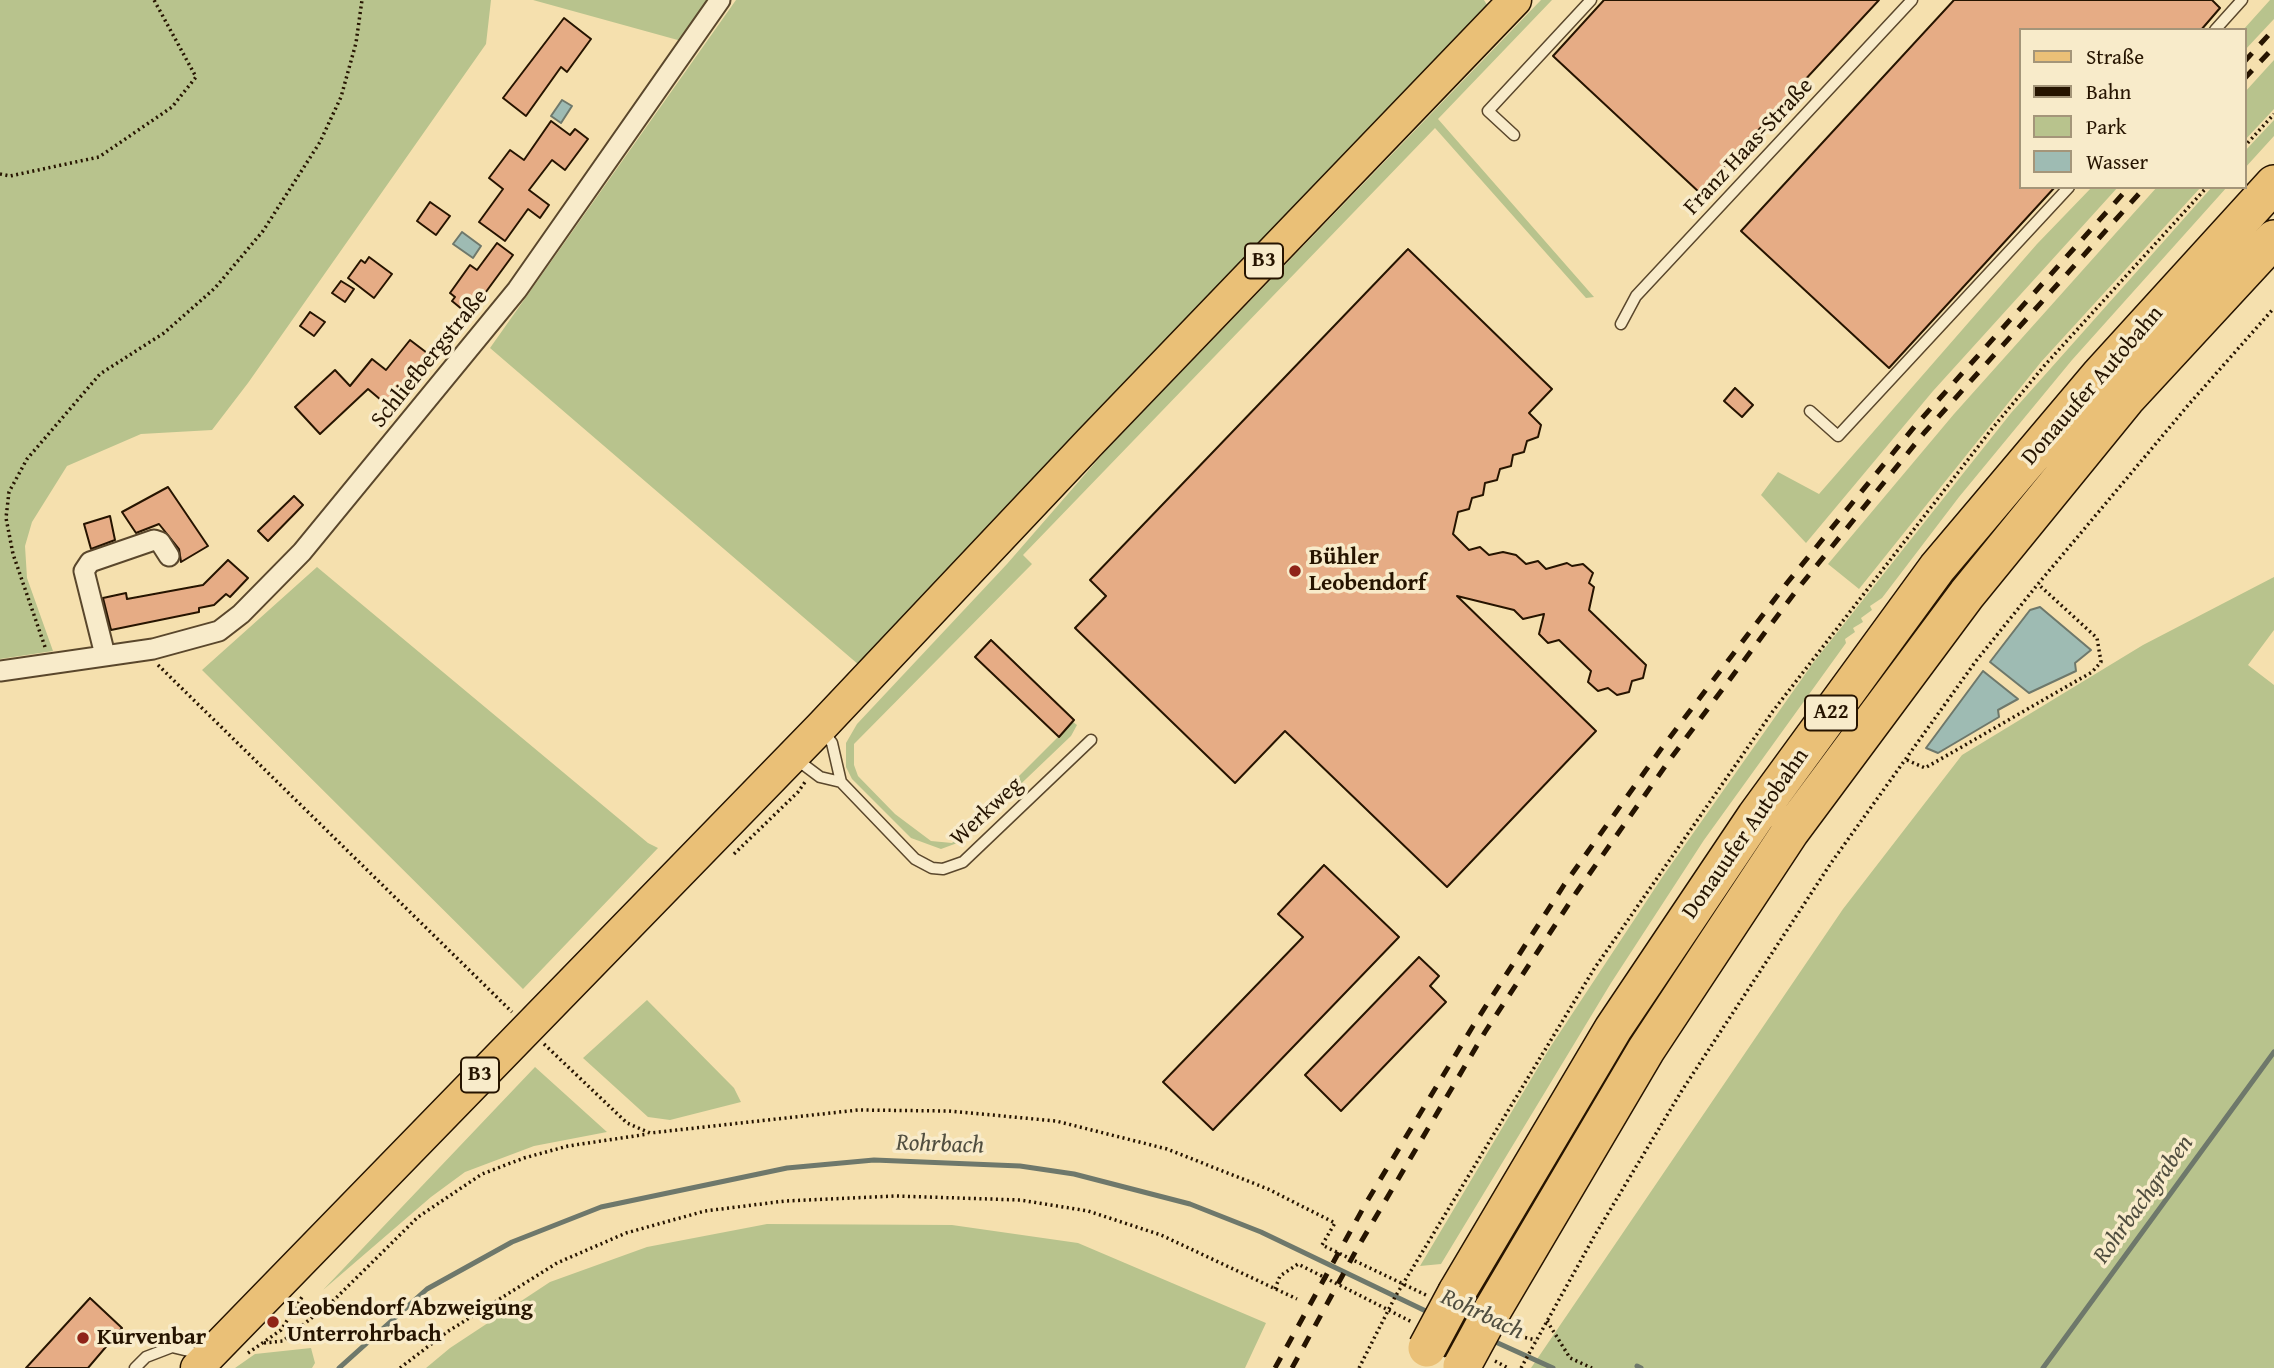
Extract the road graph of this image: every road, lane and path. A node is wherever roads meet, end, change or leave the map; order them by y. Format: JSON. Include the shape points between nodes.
{"nodes":[{"id":1,"x":154,"y":0,"type":"edge"},
{"id":2,"x":362,"y":0,"type":"edge"},
{"id":3,"x":720,"y":0,"type":"edge"},
{"id":4,"x":1515,"y":0,"type":"edge"},
{"id":5,"x":1591,"y":0,"type":"edge"},
{"id":6,"x":1912,"y":0,"type":"edge"},
{"id":7,"x":2242,"y":0,"type":"edge"},
{"id":8,"x":2217,"y":28,"type":"edge"},
{"id":9,"x":2274,"y":114,"type":"edge"},
{"id":10,"x":1514,"y":135,"type":"dead end"},
{"id":11,"x":2246,"y":144,"type":"edge"},
{"id":12,"x":0,"y":174,"type":"edge"},
{"id":13,"x":2274,"y":184,"type":"edge"},
{"id":14,"x":2067,"y":189,"type":"edge"},
{"id":15,"x":2205,"y":189,"type":"edge"},
{"id":16,"x":2274,"y":239,"type":"edge"},
{"id":17,"x":2274,"y":308,"type":"edge"},
{"id":18,"x":1621,"y":324,"type":"dead end"},
{"id":19,"x":1810,"y":411,"type":"dead end"},
{"id":20,"x":169,"y":556,"type":"dead end"},
{"id":21,"x":2038,"y":584,"type":"junction"},
{"id":22,"x":153,"y":649,"type":"junction"},
{"id":23,"x":105,"y":655,"type":"junction"},
{"id":24,"x":51,"y":662,"type":"junction"},
{"id":25,"x":0,"y":671,"type":"edge"},
{"id":26,"x":821,"y":727,"type":"junction"},
{"id":27,"x":1091,"y":740,"type":"dead end"},
{"id":28,"x":792,"y":756,"type":"junction"},
{"id":29,"x":1906,"y":760,"type":"junction"},
{"id":30,"x":841,"y":782,"type":"junction"},
{"id":31,"x":527,"y":1027,"type":"junction"},
{"id":32,"x":650,"y":1133,"type":"junction"},
{"id":33,"x":1403,"y":1283,"type":"junction"},
{"id":34,"x":1275,"y":1289,"type":"junction"},
{"id":35,"x":1297,"y":1298,"type":"dead end"},
{"id":36,"x":1388,"y":1310,"type":"junction"},
{"id":37,"x":1547,"y":1321,"type":"junction"},
{"id":38,"x":210,"y":1355,"type":"edge"},
{"id":39,"x":1422,"y":1358,"type":"edge"},
{"id":40,"x":1461,"y":1367,"type":"edge"},
{"id":41,"x":135,"y":1368,"type":"edge"},
{"id":42,"x":400,"y":1368,"type":"edge"},
{"id":43,"x":1359,"y":1368,"type":"edge"},
{"id":44,"x":1521,"y":1368,"type":"edge"},
{"id":45,"x":1592,"y":1368,"type":"edge"}],
"edges":[{"from":1,"to":12,"type":"path","via":[[196,77],[172,107],[99,157],[10,176]]},
{"from":2,"to":24,"type":"path","via":[[341,97],[320,142],[263,231],[205,297],[164,333],[100,374],[27,459],[9,492],[6,518],[13,554]]},
{"from":3,"to":22,"type":"street","name":"Schliefbergstraße","via":[[517,290],[302,552],[219,631]]},
{"from":4,"to":26,"type":"main road","number":"B3"},
{"from":5,"to":10,"type":"lane","via":[[1488,111]]},
{"from":6,"to":18,"type":"lane","name":"Franz Haas-Straße","via":[[1636,296]]},
{"from":7,"to":8,"type":"lane"},
{"from":9,"to":11,"type":"path"},
{"from":13,"to":39,"type":"highway","name":"Donauufer Autobahn","number":"A22","bridge":true,"via":[[2100,375],[1937,568],[1756,816],[1620,1018]]},
{"from":14,"to":19,"type":"lane","via":[[1838,436]]},
{"from":15,"to":33,"type":"path","via":[[2043,366],[1773,710],[1594,970]]},
{"from":16,"to":40,"type":"highway","name":"Donauufer Autobahn","number":"A22","bridge":true,"via":[[2126,399],[1967,594],[1790,832],[1646,1050]]},
{"from":17,"to":21,"type":"path"},
{"from":20,"to":23,"type":"street","via":[[154,540],[90,562],[84,571]]},
{"from":21,"to":29,"type":"path"},
{"from":21,"to":29,"type":"path","via":[[2097,638],[2101,662],[2092,672],[1925,768]]},
{"from":22,"to":23,"type":"street","name":"Schliefbergstraße"},
{"from":22,"to":31,"type":"path","via":[[158,667]]},
{"from":23,"to":24,"type":"street","name":"Schliefbergstraße"},
{"from":24,"to":25,"type":"street","name":"Schliefbergstraße"},
{"from":26,"to":28,"type":"main road","number":"B3"},
{"from":26,"to":30,"type":"lane","via":[[832,743]]},
{"from":27,"to":30,"type":"lane","name":"Werkweg","via":[[963,862],[943,869],[915,859]]},
{"from":28,"to":30,"type":"lane","via":[[820,777]]},
{"from":28,"to":31,"type":"main road","number":"B3"},
{"from":29,"to":37,"type":"path","via":[[1824,873],[1701,1060]]},
{"from":31,"to":32,"type":"path","via":[[626,1123]]},
{"from":31,"to":38,"type":"main road","number":"B3"},
{"from":32,"to":33,"type":"path","via":[[858,1110],[949,1111],[1056,1121],[1167,1149],[1268,1189],[1335,1223],[1322,1245]]},
{"from":32,"to":38,"type":"path","via":[[568,1146],[482,1174],[418,1217],[334,1300],[283,1340]]},
{"from":33,"to":36,"type":"path"},
{"from":34,"to":35,"type":"path"},
{"from":34,"to":36,"type":"path","via":[[1280,1276],[1298,1264]]},
{"from":34,"to":42,"type":"path","via":[[1161,1235],[1088,1211],[1020,1200],[896,1196],[785,1201],[705,1211],[626,1233],[557,1263],[447,1332]]},
{"from":36,"to":43,"type":"path"},
{"from":37,"to":44,"type":"path"},
{"from":37,"to":45,"type":"path","via":[[1570,1358]]},
{"from":38,"to":41,"type":"lane","via":[[172,1348],[146,1357]]}]}
